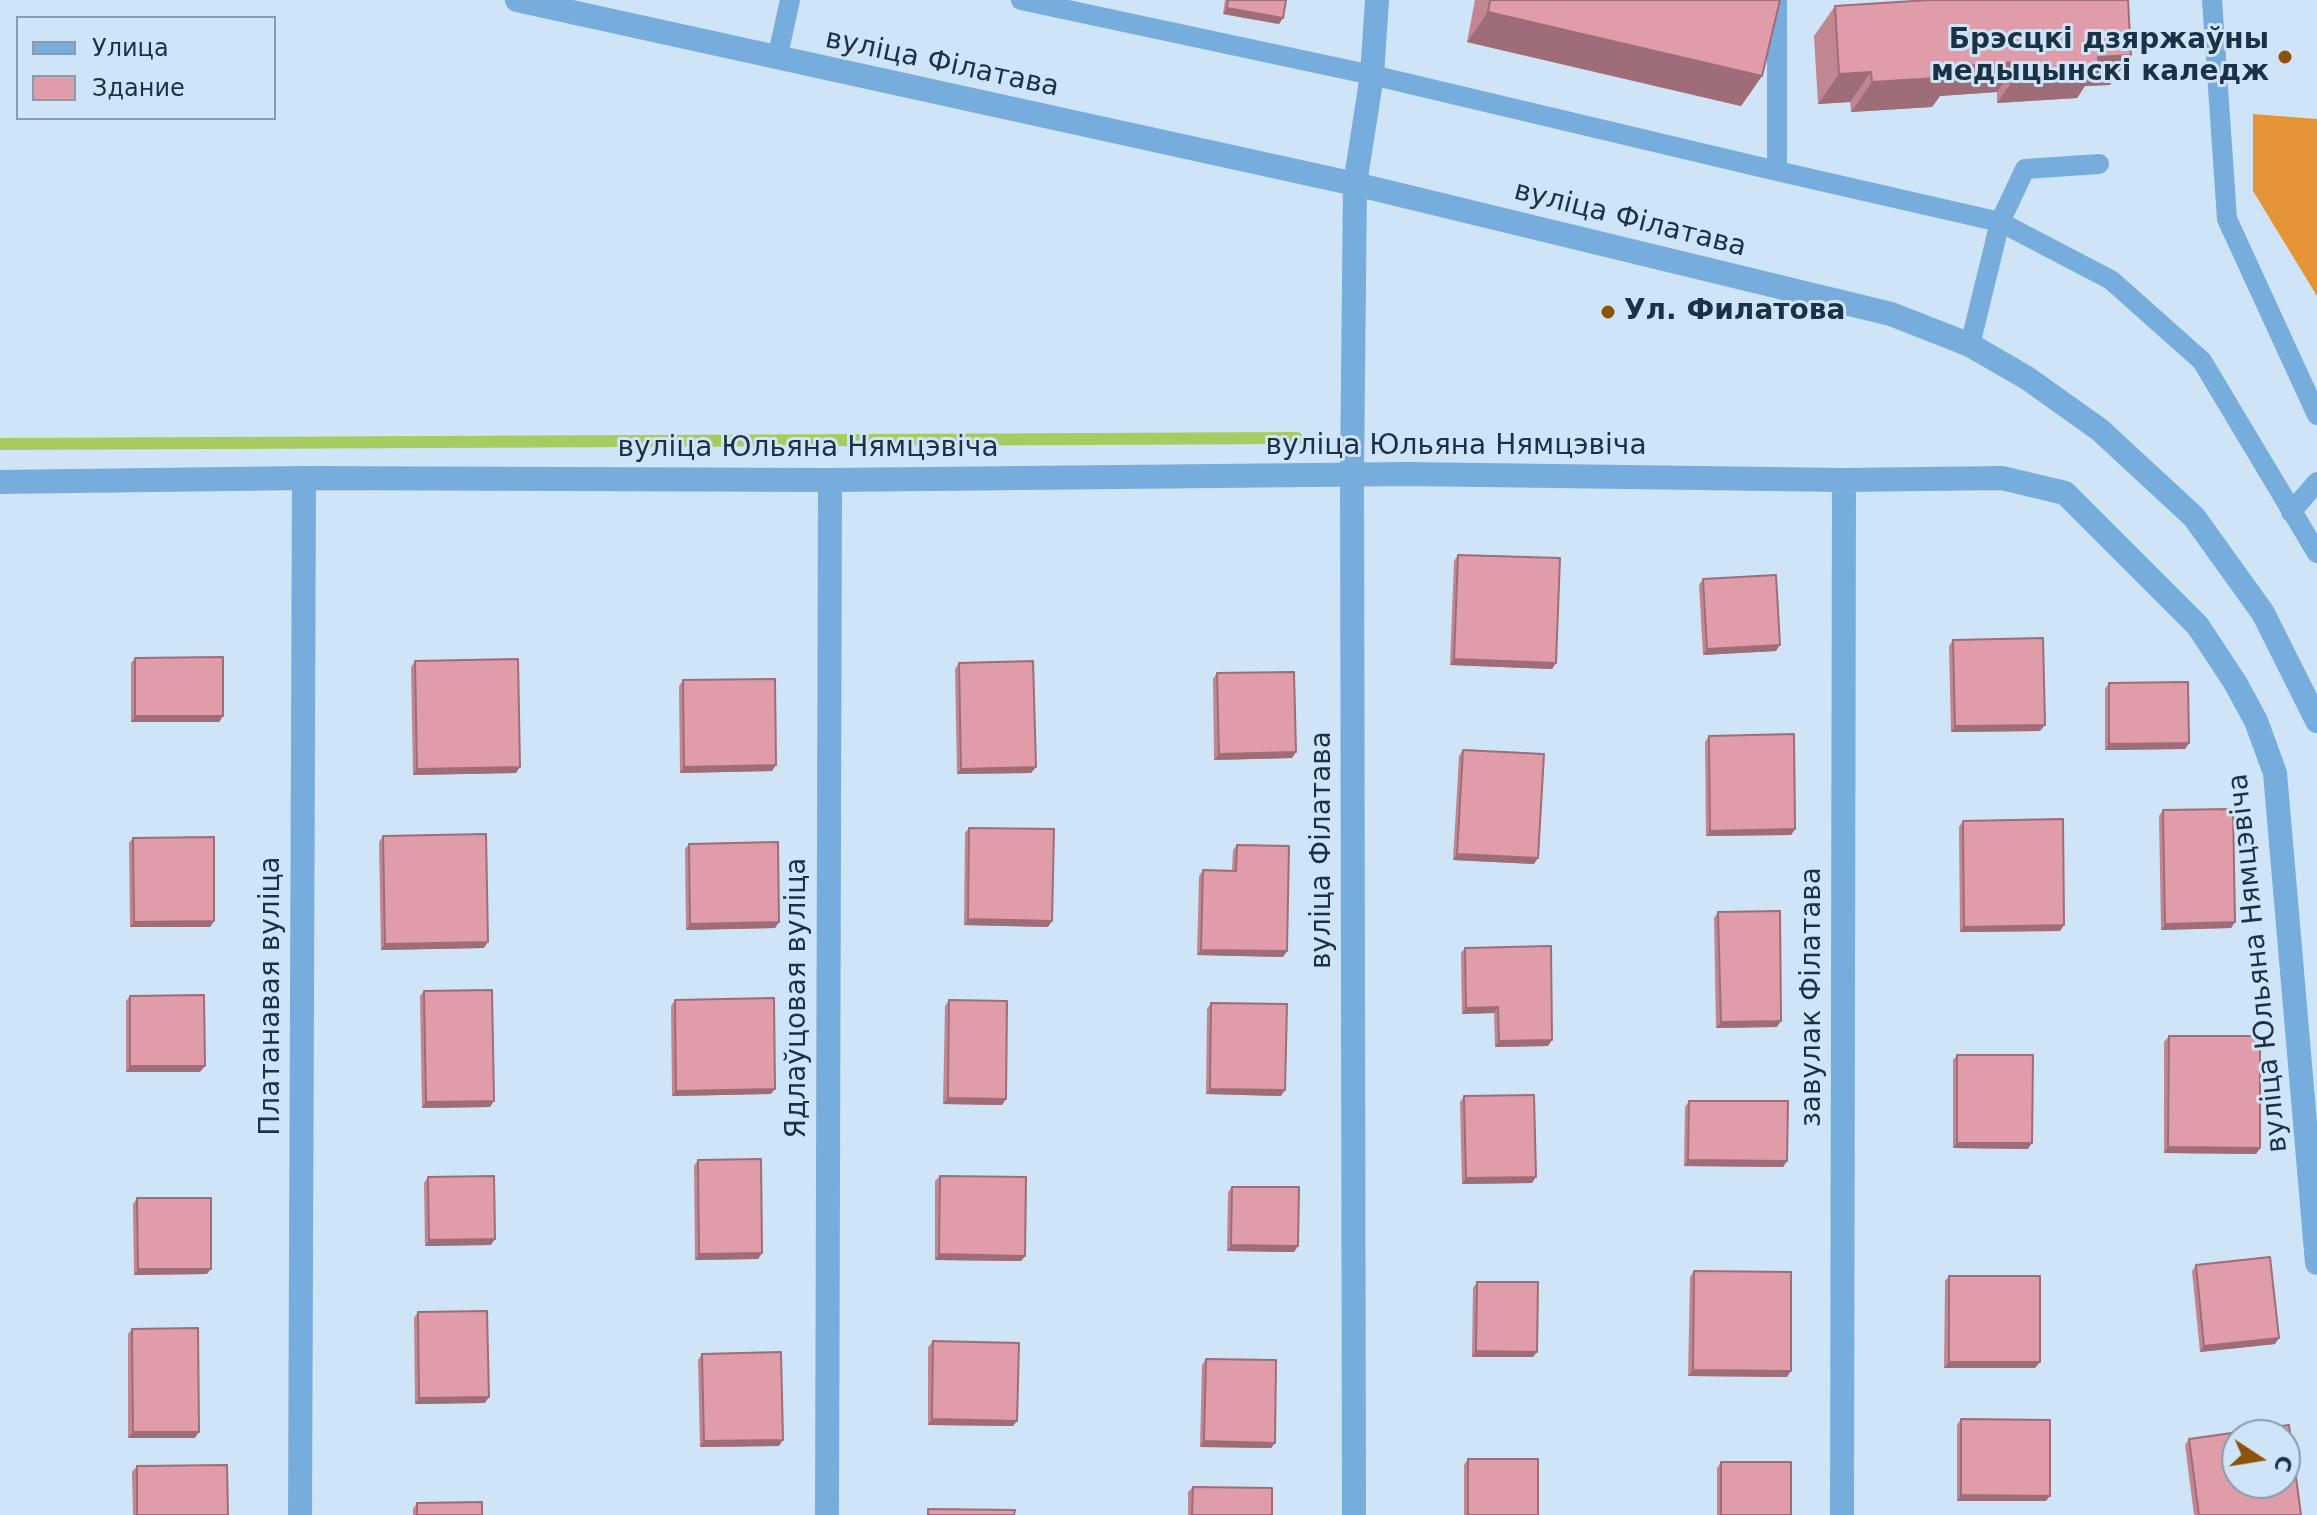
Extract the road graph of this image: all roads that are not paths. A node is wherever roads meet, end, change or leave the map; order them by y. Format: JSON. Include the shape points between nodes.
{"nodes":[{"id":1,"x":517,"y":0,"type":"edge"},
{"id":2,"x":790,"y":0,"type":"edge"},
{"id":3,"x":1021,"y":0,"type":"edge"},
{"id":4,"x":1377,"y":0,"type":"edge"},
{"id":5,"x":1777,"y":0,"type":"edge"},
{"id":6,"x":2212,"y":0,"type":"edge"},
{"id":7,"x":777,"y":59,"type":"junction"},
{"id":8,"x":1372,"y":75,"type":"junction"},
{"id":9,"x":2099,"y":164,"type":"dead end"},
{"id":10,"x":1777,"y":171,"type":"junction"},
{"id":11,"x":1355,"y":184,"type":"junction"},
{"id":12,"x":2000,"y":222,"type":"junction"},
{"id":13,"x":1970,"y":345,"type":"junction"},
{"id":14,"x":2317,"y":415,"type":"edge"},
{"id":15,"x":1352,"y":476,"type":"junction"},
{"id":16,"x":304,"y":478,"type":"junction"},
{"id":17,"x":830,"y":480,"type":"junction"},
{"id":18,"x":1844,"y":480,"type":"junction"},
{"id":19,"x":0,"y":482,"type":"edge"},
{"id":20,"x":2317,"y":482,"type":"edge"},
{"id":21,"x":2291,"y":512,"type":"junction"},
{"id":22,"x":2317,"y":553,"type":"edge"},
{"id":23,"x":2317,"y":721,"type":"edge"},
{"id":24,"x":2317,"y":1263,"type":"edge"},
{"id":25,"x":300,"y":1515,"type":"edge"},
{"id":26,"x":827,"y":1515,"type":"edge"},
{"id":27,"x":1354,"y":1515,"type":"edge"},
{"id":28,"x":1842,"y":1515,"type":"edge"}],
"edges":[{"from":1,"to":7,"type":"street","name":"вуліца Філатава"},
{"from":2,"to":7,"type":"lane"},
{"from":3,"to":8,"type":"lane"},
{"from":4,"to":8,"type":"street"},
{"from":5,"to":10,"type":"lane"},
{"from":6,"to":14,"type":"lane","via":[[2227,219]]},
{"from":7,"to":11,"type":"street","name":"вуліца Філатава"},
{"from":8,"to":10,"type":"lane"},
{"from":8,"to":11,"type":"street"},
{"from":9,"to":12,"type":"lane","via":[[2025,169]]},
{"from":10,"to":12,"type":"lane"},
{"from":11,"to":13,"type":"street","name":"вуліца Філатава","via":[[1891,314]]},
{"from":11,"to":15,"type":"street","name":"вуліца Філатава"},
{"from":12,"to":13,"type":"lane"},
{"from":12,"to":21,"type":"lane","via":[[2111,280],[2202,361]]},
{"from":13,"to":23,"type":"street","name":"вуліца Філатава","via":[[2100,430],[2194,517],[2263,613]]},
{"from":15,"to":17,"type":"street","name":"вуліца Юльяна Нямцэвіча"},
{"from":15,"to":18,"type":"street","name":"вуліца Юльяна Нямцэвіча"},
{"from":15,"to":27,"type":"street","name":"вуліца Філатава"},
{"from":16,"to":17,"type":"street","name":"вуліца Юльяна Нямцэвіча"},
{"from":16,"to":19,"type":"street","name":"вуліца Юльяна Нямцэвіча"},
{"from":16,"to":25,"type":"street","name":"Платанавая вуліца"},
{"from":17,"to":26,"type":"street","name":"Ядлаўцовая вуліца"},
{"from":18,"to":24,"type":"street","name":"вуліца Юльяна Нямцэвіча","via":[[2002,478],[2065,493],[2198,626],[2236,684],[2275,773]]},
{"from":18,"to":28,"type":"street","name":"завулак Філатава"},
{"from":20,"to":21,"type":"lane"},
{"from":21,"to":22,"type":"lane"}]}
